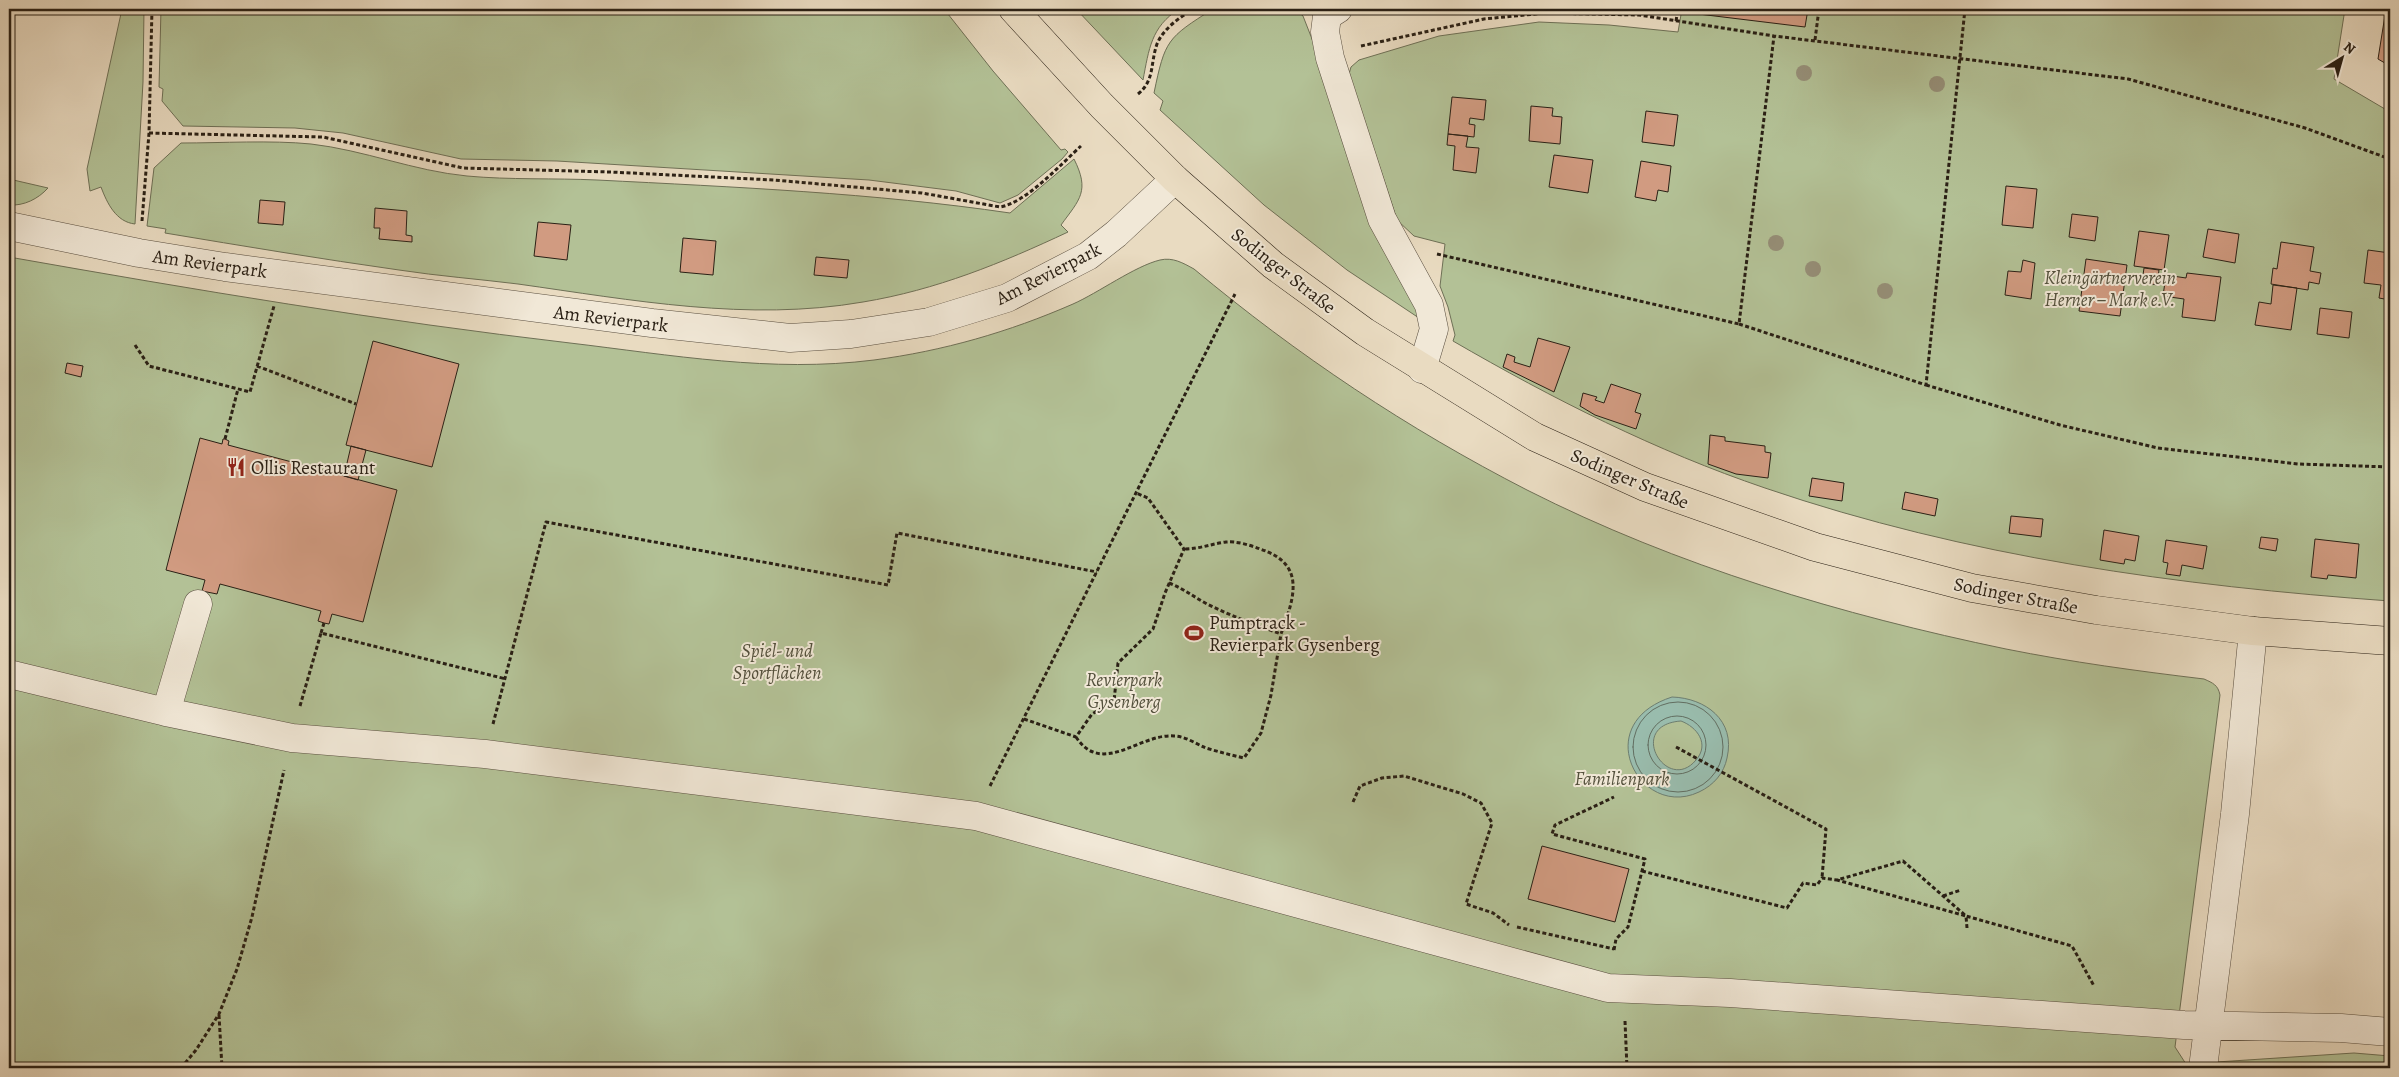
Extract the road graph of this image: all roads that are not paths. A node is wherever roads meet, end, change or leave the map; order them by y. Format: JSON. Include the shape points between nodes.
{"nodes":[{"id":1,"x":1013,"y":9,"type":"edge"},
{"id":2,"x":1338,"y":9,"type":"edge"},
{"id":3,"x":1175,"y":179,"type":"junction"},
{"id":4,"x":9,"y":226,"type":"edge"},
{"id":5,"x":1422,"y":369,"type":"junction"},
{"id":6,"x":198,"y":604,"type":"dead end"},
{"id":7,"x":2254,"y":631,"type":"junction"},
{"id":8,"x":2390,"y":641,"type":"edge"},
{"id":9,"x":9,"y":674,"type":"edge"},
{"id":10,"x":166,"y":712,"type":"junction"},
{"id":11,"x":2209,"y":1024,"type":"junction"},
{"id":12,"x":2390,"y":1032,"type":"edge"},
{"id":13,"x":2203,"y":1068,"type":"edge"}],
"edges":[{"from":1,"to":3,"type":"main road","name":"Sodinger Straße"},
{"from":2,"to":5,"type":"street","via":[[1327,16],[1325,32],[1330,58],[1382,219],[1429,305],[1434,329]]},
{"from":3,"to":4,"type":"street","name":"Am Revierpark","via":[[1088,256],[1008,298],[929,322],[851,334],[790,338],[282,274],[139,253]]},
{"from":3,"to":5,"type":"main road","name":"Sodinger Straße","via":[[1273,265]]},
{"from":5,"to":7,"type":"main road","name":"Sodinger Straße","via":[[1535,437],[1645,487],[1815,547],[1972,588],[2096,610]]},
{"from":6,"to":10,"type":"street"},
{"from":7,"to":8,"type":"main road","name":"Sodinger Straße"},
{"from":7,"to":11,"type":"street"},
{"from":9,"to":10,"type":"street"},
{"from":10,"to":11,"type":"street","via":[[292,738],[485,754],[976,816],[1616,988],[2184,1025]]},
{"from":11,"to":12,"type":"street"},
{"from":11,"to":13,"type":"street"}]}
